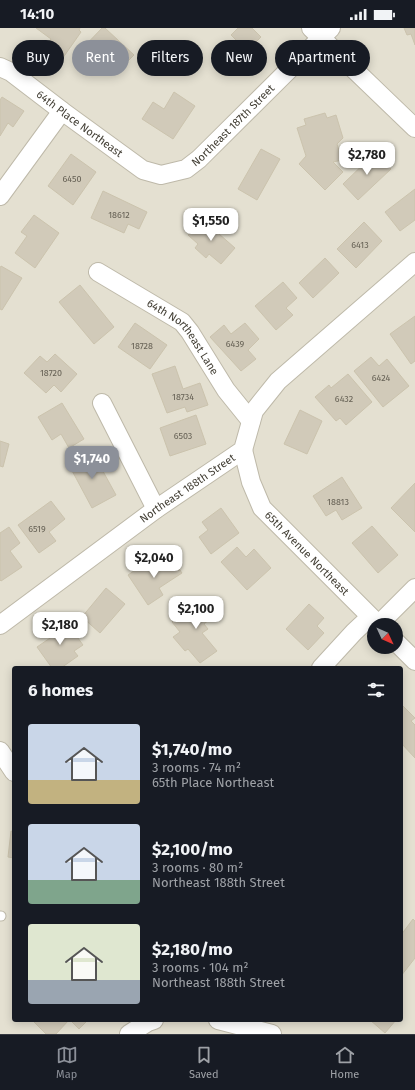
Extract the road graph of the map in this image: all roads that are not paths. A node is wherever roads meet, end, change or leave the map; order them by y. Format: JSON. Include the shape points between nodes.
{"nodes":[{"id":1,"x":321,"y":31,"type":"edge"},
{"id":2,"x":0,"y":67,"type":"edge"},
{"id":3,"x":62,"y":112,"type":"junction"},
{"id":4,"x":415,"y":128,"type":"edge"},
{"id":5,"x":161,"y":175,"type":"joint"},
{"id":6,"x":0,"y":196,"type":"edge"},
{"id":7,"x":415,"y":262,"type":"edge"},
{"id":8,"x":98,"y":272,"type":"dead end"},
{"id":9,"x":102,"y":403,"type":"dead end"},
{"id":10,"x":251,"y":421,"type":"junction"},
{"id":11,"x":243,"y":450,"type":"junction"},
{"id":12,"x":156,"y":509,"type":"junction"},
{"id":13,"x":415,"y":588,"type":"edge"},
{"id":14,"x":372,"y":618,"type":"edge"},
{"id":15,"x":381,"y":618,"type":"edge"},
{"id":16,"x":0,"y":625,"type":"edge"},
{"id":17,"x":367,"y":626,"type":"edge"},
{"id":18,"x":403,"y":649,"type":"edge"},
{"id":19,"x":415,"y":661,"type":"edge"},
{"id":20,"x":323,"y":666,"type":"edge"},
{"id":21,"x":0,"y":751,"type":"edge"},
{"id":22,"x":12,"y":769,"type":"edge"},
{"id":23,"x":148,"y":1022,"type":"edge"},
{"id":24,"x":226,"y":1022,"type":"edge"},
{"id":25,"x":129,"y":1034,"type":"edge"},
{"id":26,"x":272,"y":1034,"type":"edge"}],
"edges":[{"from":1,"to":4,"type":"street"},
{"from":1,"to":5,"type":"street","name":"Northeast 187th Street","via":[[199,159],[186,168]]},
{"from":2,"to":3,"type":"street","name":"64th Place Northeast","via":[[11,72]]},
{"from":3,"to":5,"type":"street","name":"64th Place Northeast","via":[[143,170]]},
{"from":3,"to":6,"type":"street"},
{"from":7,"to":10,"type":"street","name":"Northeast 188th Street","via":[[278,381],[254,411]]},
{"from":8,"to":10,"type":"street","name":"64th Northeast Lane","via":[[182,322],[226,390]]},
{"from":9,"to":12,"type":"street"},
{"from":10,"to":11,"type":"street","name":"Northeast 188th Street"},
{"from":11,"to":12,"type":"street","name":"Northeast 188th Street"},
{"from":11,"to":14,"type":"street","name":"65th Avenue Northeast","via":[[250,482],[262,508]]},
{"from":12,"to":16,"type":"street","name":"Northeast 188th Street"},
{"from":13,"to":15,"type":"street"},
{"from":17,"to":20,"type":"street","via":[[354,632]]},
{"from":18,"to":19,"type":"street"},
{"from":21,"to":22,"type":"street"},
{"from":23,"to":25,"type":"street"},
{"from":24,"to":26,"type":"street"}]}
